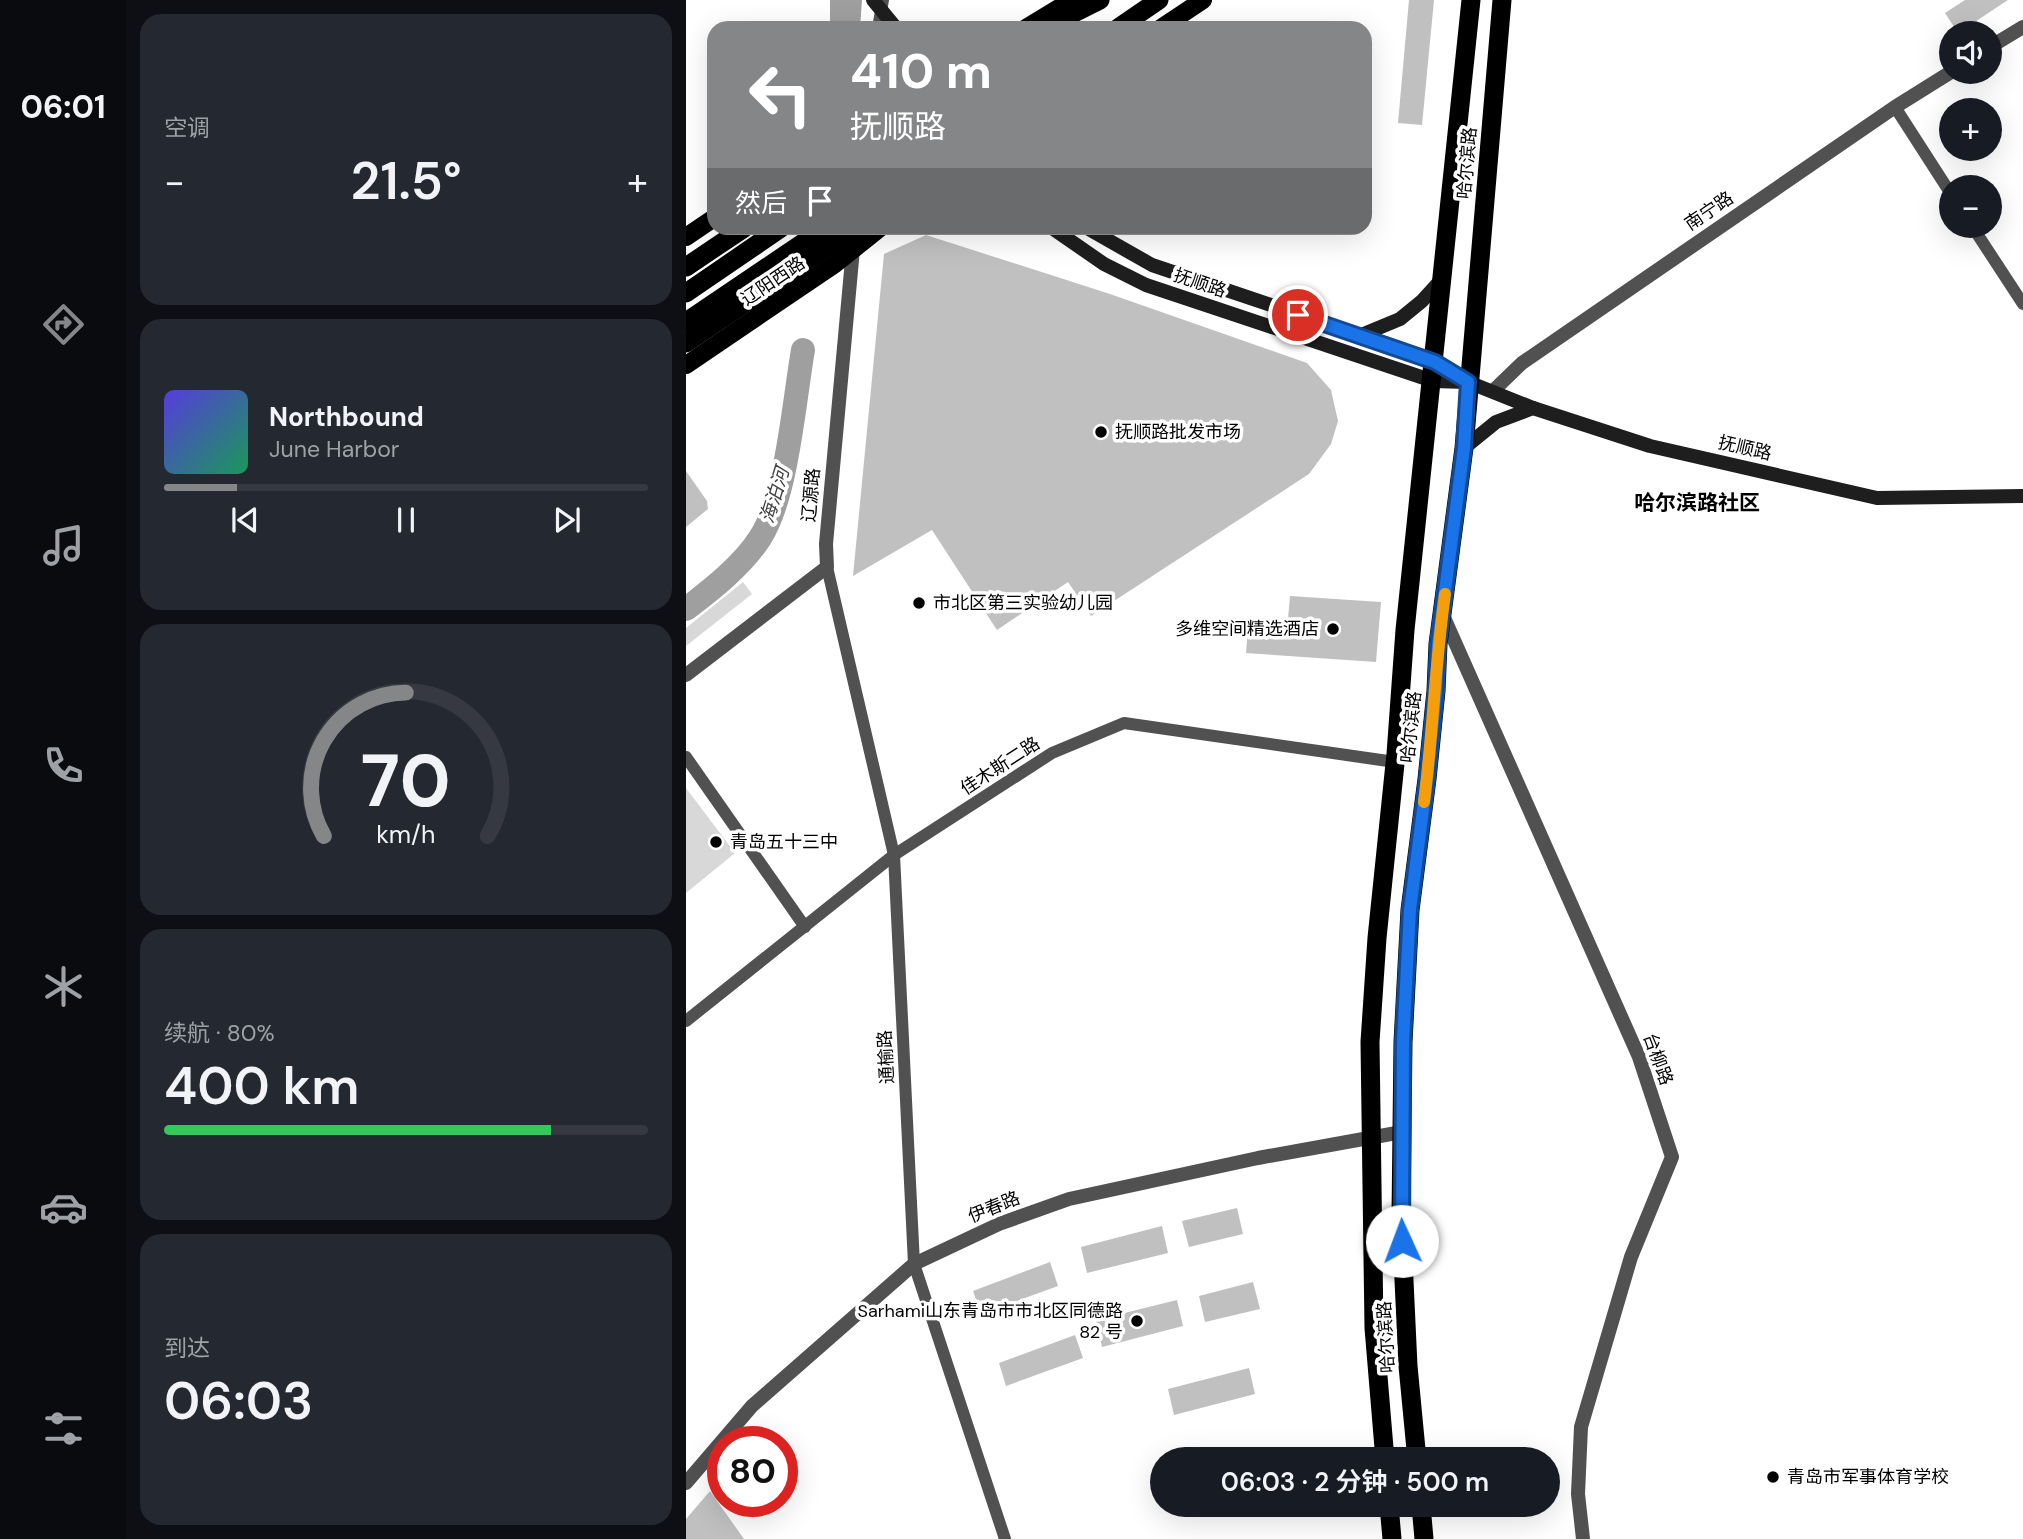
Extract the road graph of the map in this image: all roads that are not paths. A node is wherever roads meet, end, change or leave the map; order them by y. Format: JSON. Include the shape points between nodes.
{"nodes":[{"id":1,"x":1072,"y":0,"type":"edge"},
{"id":2,"x":1100,"y":0,"type":"edge"},
{"id":3,"x":1115,"y":0,"type":"edge"},
{"id":4,"x":1161,"y":0,"type":"edge"},
{"id":5,"x":1203,"y":0,"type":"edge"},
{"id":6,"x":1471,"y":0,"type":"edge"},
{"id":7,"x":1503,"y":0,"type":"edge"},
{"id":8,"x":879,"y":3,"type":"edge"},
{"id":9,"x":878,"y":21,"type":"edge"},
{"id":10,"x":891,"y":21,"type":"edge"},
{"id":11,"x":1038,"y":21,"type":"edge"},
{"id":12,"x":1058,"y":21,"type":"edge"},
{"id":13,"x":1084,"y":21,"type":"edge"},
{"id":14,"x":1129,"y":21,"type":"edge"},
{"id":15,"x":1138,"y":21,"type":"edge"},
{"id":16,"x":1172,"y":21,"type":"edge"},
{"id":17,"x":2023,"y":27,"type":"edge"},
{"id":18,"x":2002,"y":40,"type":"edge"},
{"id":19,"x":1939,"y":80,"type":"edge"},
{"id":20,"x":1895,"y":107,"type":"junction"},
{"id":21,"x":1939,"y":175,"type":"edge"},
{"id":22,"x":707,"y":223,"type":"edge"},
{"id":23,"x":734,"y":235,"type":"edge"},
{"id":24,"x":771,"y":235,"type":"edge"},
{"id":25,"x":815,"y":235,"type":"edge"},
{"id":26,"x":846,"y":235,"type":"edge"},
{"id":27,"x":871,"y":235,"type":"edge"},
{"id":28,"x":1062,"y":235,"type":"edge"},
{"id":29,"x":1099,"y":235,"type":"edge"},
{"id":30,"x":686,"y":237,"type":"edge"},
{"id":31,"x":1980,"y":238,"type":"edge"},
{"id":32,"x":853,"y":250,"type":"junction"},
{"id":33,"x":686,"y":267,"type":"edge"},
{"id":34,"x":1443,"y":278,"type":"junction"},
{"id":35,"x":686,"y":293,"type":"edge"},
{"id":36,"x":2023,"y":304,"type":"edge"},
{"id":37,"x":686,"y":322,"type":"edge"},
{"id":38,"x":1359,"y":336,"type":"junction"},
{"id":39,"x":686,"y":343,"type":"edge"},
{"id":40,"x":686,"y":365,"type":"edge"},
{"id":41,"x":1434,"y":371,"type":"junction"},
{"id":42,"x":1468,"y":382,"type":"junction"},
{"id":43,"x":1494,"y":390,"type":"junction"},
{"id":44,"x":1533,"y":408,"type":"junction"},
{"id":45,"x":1464,"y":448,"type":"junction"},
{"id":46,"x":2023,"y":496,"type":"edge"},
{"id":47,"x":827,"y":567,"type":"junction"},
{"id":48,"x":1442,"y":613,"type":"junction"},
{"id":49,"x":686,"y":676,"type":"edge"},
{"id":50,"x":686,"y":757,"type":"edge"},
{"id":51,"x":1395,"y":762,"type":"junction"},
{"id":52,"x":894,"y":855,"type":"junction"},
{"id":53,"x":804,"y":927,"type":"junction"},
{"id":54,"x":686,"y":1021,"type":"edge"},
{"id":55,"x":1402,"y":1132,"type":"junction"},
{"id":56,"x":1371,"y":1138,"type":"junction"},
{"id":57,"x":914,"y":1264,"type":"junction"},
{"id":58,"x":1384,"y":1447,"type":"edge"},
{"id":59,"x":1416,"y":1447,"type":"edge"},
{"id":60,"x":686,"y":1483,"type":"edge"},
{"id":61,"x":1390,"y":1517,"type":"edge"},
{"id":62,"x":1422,"y":1517,"type":"edge"},
{"id":63,"x":1005,"y":1539,"type":"edge"},
{"id":64,"x":1392,"y":1539,"type":"edge"},
{"id":65,"x":1424,"y":1539,"type":"edge"},
{"id":66,"x":1583,"y":1539,"type":"edge"}],
"edges":[{"from":1,"to":11,"type":"main road"},
{"from":2,"to":12,"type":"highway"},
{"from":3,"to":13,"type":"highway"},
{"from":4,"to":14,"type":"highway"},
{"from":4,"to":15,"type":"highway"},
{"from":5,"to":16,"type":"main road"},
{"from":6,"to":34,"type":"highway","name":"哈尔滨路"},
{"from":7,"to":42,"type":"highway","name":"哈尔滨路"},
{"from":8,"to":9,"type":"street"},
{"from":8,"to":10,"type":"main road"},
{"from":17,"to":18,"type":"street"},
{"from":19,"to":20,"type":"street","name":"南宁路"},
{"from":20,"to":21,"type":"street"},
{"from":20,"to":43,"type":"street","name":"南宁路","via":[[1522,363]]},
{"from":22,"to":30,"type":"main road"},
{"from":23,"to":33,"type":"highway"},
{"from":24,"to":35,"type":"highway"},
{"from":25,"to":37,"type":"highway"},
{"from":26,"to":39,"type":"highway"},
{"from":27,"to":32,"type":"main road","name":"辽阳西路"},
{"from":28,"to":41,"type":"main road","name":"抚顺路","via":[[1146,285]]},
{"from":29,"to":38,"type":"main road","name":"抚顺路","via":[[1152,265]]},
{"from":31,"to":36,"type":"street"},
{"from":32,"to":40,"type":"main road","name":"辽阳西路"},
{"from":32,"to":47,"type":"street","name":"辽源路"},
{"from":34,"to":38,"type":"main road","via":[[1400,320]]},
{"from":34,"to":41,"type":"highway","name":"哈尔滨路"},
{"from":38,"to":41,"type":"main road","name":"抚顺路"},
{"from":41,"to":42,"type":"main road","name":"抚顺路"},
{"from":41,"to":51,"type":"highway","name":"哈尔滨路"},
{"from":42,"to":43,"type":"main road","name":"抚顺路"},
{"from":42,"to":45,"type":"highway","name":"哈尔滨路"},
{"from":43,"to":44,"type":"main road","name":"抚顺路"},
{"from":44,"to":45,"type":"main road","via":[[1496,422]]},
{"from":44,"to":46,"type":"main road","name":"抚顺路","via":[[1650,446],[1877,498]]},
{"from":45,"to":48,"type":"highway","name":"哈尔滨路"},
{"from":47,"to":49,"type":"street"},
{"from":47,"to":52,"type":"street","name":"通榆路"},
{"from":48,"to":55,"type":"highway","name":"哈尔滨路","via":[[1410,910]]},
{"from":48,"to":66,"type":"street","name":"台柳路","via":[[1639,1057],[1672,1157],[1631,1257],[1581,1427],[1578,1494]]},
{"from":50,"to":53,"type":"street"},
{"from":51,"to":52,"type":"street","name":"佳木斯二路","via":[[1124,723],[1052,753]]},
{"from":51,"to":56,"type":"highway","name":"哈尔滨路","via":[[1370,1042]]},
{"from":52,"to":53,"type":"street","name":"佳木斯二路"},
{"from":52,"to":57,"type":"street","name":"通榆路"},
{"from":53,"to":54,"type":"street","name":"佳木斯二路"},
{"from":55,"to":56,"type":"street","name":"伊春路"},
{"from":55,"to":59,"type":"highway","name":"哈尔滨路","via":[[1401,1216]]},
{"from":56,"to":57,"type":"street","name":"伊春路","via":[[1069,1199],[999,1224]]},
{"from":56,"to":58,"type":"highway","name":"哈尔滨路","via":[[1374,1328]]},
{"from":57,"to":60,"type":"street","name":"伊春路","via":[[752,1406]]},
{"from":57,"to":63,"type":"street","name":"通榆路"},
{"from":61,"to":64,"type":"highway"},
{"from":62,"to":65,"type":"highway"}]}
